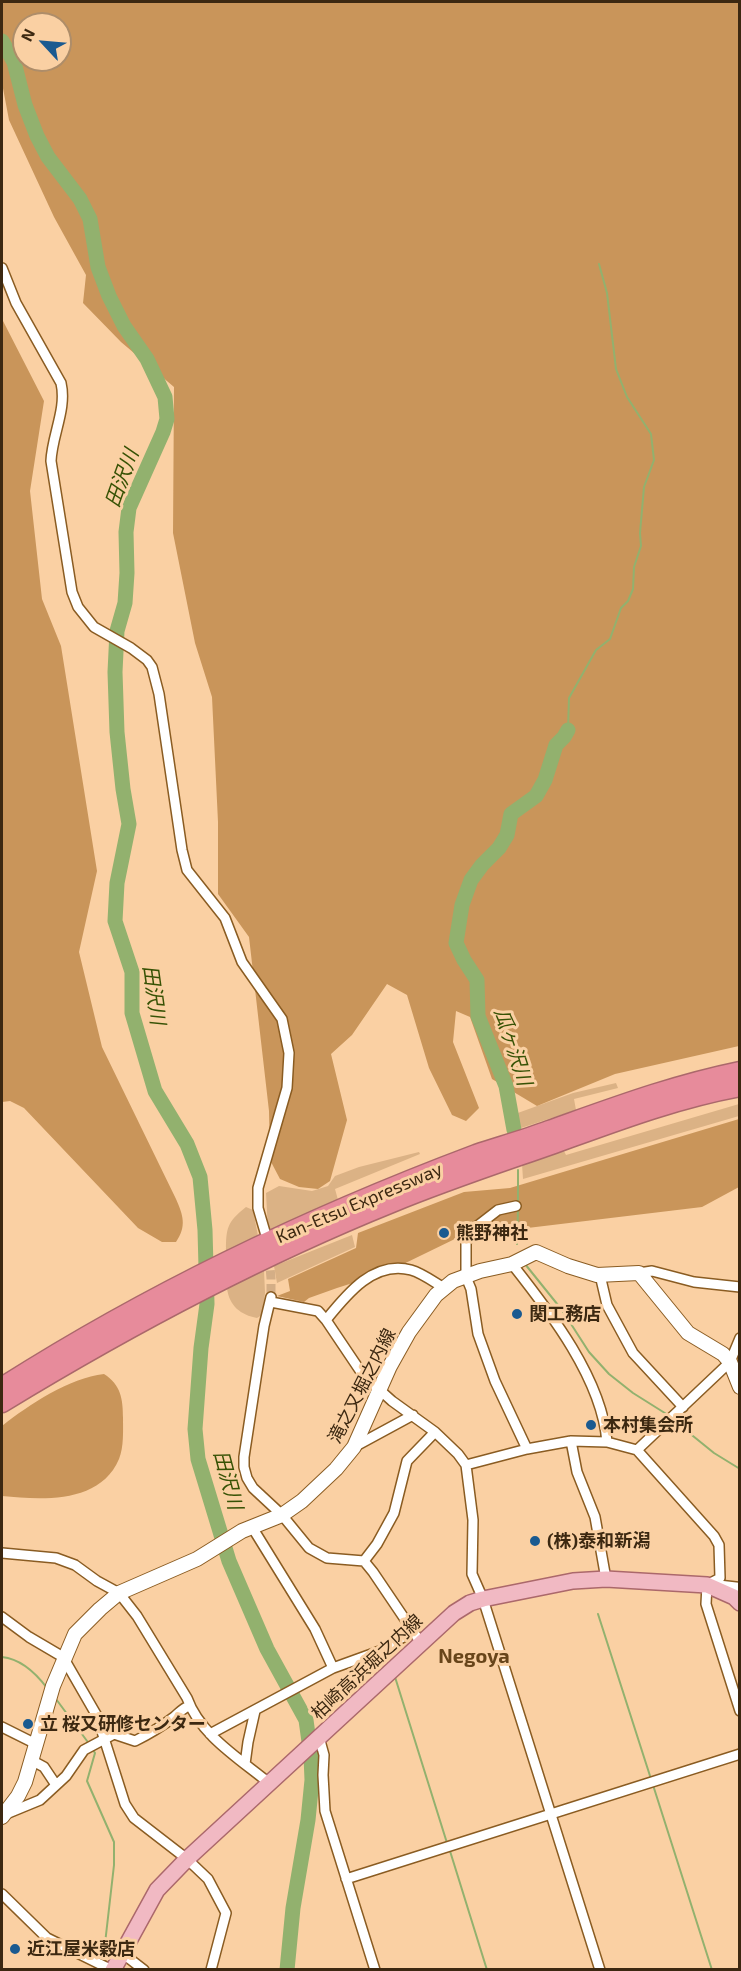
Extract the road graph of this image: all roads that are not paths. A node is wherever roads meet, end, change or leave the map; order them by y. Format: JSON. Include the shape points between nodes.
{"nodes":[{"id":1,"x":2,"y":268,"type":"edge"},
{"id":2,"x":740,"y":1071,"type":"edge"},
{"id":3,"x":740,"y":1087,"type":"edge"},
{"id":4,"x":516,"y":1206,"type":"dead end"},
{"id":5,"x":265,"y":1232,"type":"dead end"},
{"id":6,"x":512,"y":1264,"type":"junction"},
{"id":7,"x":220,"y":1272,"type":"junction"},
{"id":8,"x":639,"y":1273,"type":"junction"},
{"id":9,"x":600,"y":1275,"type":"junction"},
{"id":10,"x":466,"y":1277,"type":"junction"},
{"id":11,"x":740,"y":1287,"type":"edge"},
{"id":12,"x":444,"y":1288,"type":"junction"},
{"id":13,"x":170,"y":1299,"type":"junction"},
{"id":14,"x":326,"y":1320,"type":"junction"},
{"id":15,"x":740,"y":1338,"type":"edge"},
{"id":16,"x":730,"y":1362,"type":"junction"},
{"id":17,"x":25,"y":1373,"type":"junction"},
{"id":18,"x":2,"y":1378,"type":"edge"},
{"id":19,"x":2,"y":1387,"type":"edge"},
{"id":20,"x":740,"y":1387,"type":"edge"},
{"id":21,"x":379,"y":1389,"type":"junction"},
{"id":22,"x":2,"y":1403,"type":"edge"},
{"id":23,"x":683,"y":1407,"type":"junction"},
{"id":24,"x":412,"y":1415,"type":"junction"},
{"id":25,"x":435,"y":1432,"type":"junction"},
{"id":26,"x":571,"y":1441,"type":"junction"},
{"id":27,"x":607,"y":1442,"type":"junction"},
{"id":28,"x":354,"y":1447,"type":"junction"},
{"id":29,"x":527,"y":1449,"type":"junction"},
{"id":30,"x":637,"y":1450,"type":"junction"},
{"id":31,"x":466,"y":1465,"type":"junction"},
{"id":32,"x":282,"y":1515,"type":"junction"},
{"id":33,"x":247,"y":1529,"type":"junction"},
{"id":34,"x":2,"y":1553,"type":"edge"},
{"id":35,"x":364,"y":1561,"type":"junction"},
{"id":36,"x":606,"y":1579,"type":"junction"},
{"id":37,"x":707,"y":1585,"type":"junction"},
{"id":38,"x":740,"y":1589,"type":"edge"},
{"id":39,"x":119,"y":1593,"type":"junction"},
{"id":40,"x":483,"y":1599,"type":"junction"},
{"id":41,"x":740,"y":1603,"type":"edge"},
{"id":42,"x":2,"y":1617,"type":"edge"},
{"id":43,"x":417,"y":1637,"type":"junction"},
{"id":44,"x":63,"y":1657,"type":"junction"},
{"id":45,"x":333,"y":1668,"type":"junction"},
{"id":46,"x":189,"y":1706,"type":"junction"},
{"id":47,"x":255,"y":1711,"type":"junction"},
{"id":48,"x":740,"y":1711,"type":"edge"},
{"id":49,"x":2,"y":1727,"type":"edge"},
{"id":50,"x":210,"y":1734,"type":"junction"},
{"id":51,"x":105,"y":1738,"type":"junction"},
{"id":52,"x":317,"y":1739,"type":"junction"},
{"id":53,"x":36,"y":1744,"type":"junction"},
{"id":54,"x":740,"y":1754,"type":"edge"},
{"id":55,"x":31,"y":1760,"type":"junction"},
{"id":56,"x":245,"y":1764,"type":"junction"},
{"id":57,"x":268,"y":1783,"type":"junction"},
{"id":58,"x":56,"y":1785,"type":"junction"},
{"id":59,"x":550,"y":1814,"type":"junction"},
{"id":60,"x":3,"y":1816,"type":"edge"},
{"id":61,"x":187,"y":1858,"type":"junction"},
{"id":62,"x":346,"y":1880,"type":"junction"},
{"id":63,"x":2,"y":1894,"type":"edge"},
{"id":64,"x":122,"y":1953,"type":"junction"},
{"id":65,"x":113,"y":1970,"type":"edge"},
{"id":66,"x":144,"y":1970,"type":"edge"},
{"id":67,"x":211,"y":1970,"type":"edge"},
{"id":68,"x":375,"y":1970,"type":"edge"},
{"id":69,"x":600,"y":1970,"type":"edge"}],
"edges":[{"from":1,"to":5,"type":"street","via":[[16,303],[61,383],[63,403],[51,461],[72,592],[94,627],[131,648],[152,667],[187,870],[225,918],[242,962],[282,1019],[290,1053],[287,1088],[258,1188],[258,1208]]},
{"from":2,"to":7,"type":"highway","name":"Kan-Etsu Expressway","via":[[631,1100],[479,1154],[301,1226]]},
{"from":3,"to":7,"type":"highway","name":"Kan-Etsu Expressway","via":[[627,1118],[439,1184]]},
{"from":4,"to":10,"type":"street","via":[[498,1210],[476,1227],[466,1242]]},
{"from":6,"to":9,"type":"main road","name":"滝之又堀之内線","via":[[536,1252]]},
{"from":6,"to":10,"type":"main road","name":"滝之又堀之内線"},
{"from":6,"to":27,"type":"street","via":[[550,1312],[593,1386]]},
{"from":7,"to":13,"type":"highway","name":"Kan-Etsu Expressway"},
{"from":8,"to":9,"type":"main road","name":"滝之又堀之内線"},
{"from":8,"to":11,"type":"street","via":[[652,1271],[694,1282]]},
{"from":8,"to":16,"type":"main road","via":[[688,1334]]},
{"from":9,"to":23,"type":"street","via":[[607,1305],[633,1353]]},
{"from":10,"to":12,"type":"main road","name":"滝之又堀之内線"},
{"from":10,"to":29,"type":"street","via":[[478,1334]]},
{"from":12,"to":14,"type":"street","via":[[411,1270],[380,1270],[341,1301]]},
{"from":12,"to":21,"type":"main road","name":"滝之又堀之内線","via":[[409,1332]]},
{"from":13,"to":17,"type":"highway","name":"Kan-Etsu Expressway","via":[[128,1312]]},
{"from":13,"to":22,"type":"highway","name":"Kan-Etsu Expressway"},
{"from":14,"to":21,"type":"street","via":[[363,1376]]},
{"from":14,"to":32,"type":"street","via":[[318,1311],[271,1299],[264,1326],[244,1467],[253,1488]]},
{"from":15,"to":16,"type":"street"},
{"from":16,"to":20,"type":"main road"},
{"from":16,"to":23,"type":"street"},
{"from":17,"to":18,"type":"highway"},
{"from":17,"to":19,"type":"highway","name":"Kan-Etsu Expressway"},
{"from":21,"to":24,"type":"street"},
{"from":21,"to":28,"type":"main road","name":"滝之又堀之内線"},
{"from":23,"to":30,"type":"street"},
{"from":24,"to":25,"type":"street"},
{"from":24,"to":28,"type":"street"},
{"from":25,"to":31,"type":"street"},
{"from":25,"to":35,"type":"street","via":[[407,1461],[394,1513]]},
{"from":26,"to":27,"type":"street"},
{"from":26,"to":29,"type":"street"},
{"from":26,"to":36,"type":"street","via":[[577,1472],[595,1517]]},
{"from":27,"to":30,"type":"street"},
{"from":28,"to":32,"type":"main road","name":"滝之又堀之内線","via":[[336,1469]]},
{"from":29,"to":31,"type":"street"},
{"from":30,"to":37,"type":"street","via":[[719,1545],[720,1578]]},
{"from":31,"to":40,"type":"street","via":[[472,1574]]},
{"from":32,"to":33,"type":"main road","name":"滝之又堀之内線"},
{"from":32,"to":35,"type":"street","via":[[309,1548],[320,1555]]},
{"from":33,"to":39,"type":"main road","name":"滝之又堀之内線","via":[[203,1556]]},
{"from":33,"to":45,"type":"street","via":[[315,1629]]},
{"from":34,"to":39,"type":"street","via":[[56,1558],[75,1565]]},
{"from":35,"to":43,"type":"street"},
{"from":36,"to":37,"type":"main road","name":"柏崎高浜堀之内線"},
{"from":36,"to":40,"type":"main road","name":"柏崎高浜堀之内線","via":[[573,1581]]},
{"from":37,"to":38,"type":"street"},
{"from":37,"to":41,"type":"main road","name":"柏崎高浜堀之内線"},
{"from":37,"to":48,"type":"street","via":[[706,1604]]},
{"from":39,"to":44,"type":"main road","name":"滝之又堀之内線","via":[[75,1634]]},
{"from":39,"to":46,"type":"street","via":[[137,1616]]},
{"from":40,"to":43,"type":"main road","name":"柏崎高浜堀之内線","via":[[470,1603]]},
{"from":40,"to":59,"type":"street"},
{"from":42,"to":44,"type":"street"},
{"from":43,"to":45,"type":"street"},
{"from":43,"to":52,"type":"main road","name":"柏崎高浜堀之内線"},
{"from":44,"to":51,"type":"street"},
{"from":44,"to":53,"type":"main road","name":"滝之又堀之内線"},
{"from":45,"to":47,"type":"street"},
{"from":46,"to":50,"type":"street"},
{"from":46,"to":51,"type":"street","via":[[135,1741],[114,1734]]},
{"from":47,"to":50,"type":"street"},
{"from":47,"to":56,"type":"street"},
{"from":49,"to":53,"type":"street"},
{"from":50,"to":56,"type":"street"},
{"from":51,"to":58,"type":"street","via":[[84,1750]]},
{"from":51,"to":61,"type":"street","via":[[125,1804],[134,1818]]},
{"from":52,"to":57,"type":"main road","name":"柏崎高浜堀之内線"},
{"from":52,"to":62,"type":"street","via":[[324,1755],[325,1811]]},
{"from":53,"to":55,"type":"main road","name":"滝之又堀之内線"},
{"from":54,"to":59,"type":"street"},
{"from":55,"to":58,"type":"street","via":[[44,1767]]},
{"from":55,"to":60,"type":"main road","name":"滝之又堀之内線","via":[[18,1796]]},
{"from":56,"to":57,"type":"street"},
{"from":57,"to":61,"type":"main road","name":"柏崎高浜堀之内線"},
{"from":58,"to":60,"type":"street","via":[[40,1800]]},
{"from":59,"to":62,"type":"street"},
{"from":59,"to":69,"type":"street"},
{"from":61,"to":64,"type":"main road","name":"柏崎高浜堀之内線","via":[[157,1890]]},
{"from":61,"to":67,"type":"street","via":[[208,1879],[226,1913]]},
{"from":62,"to":68,"type":"street"},
{"from":63,"to":65,"type":"street","via":[[47,1938]]},
{"from":64,"to":65,"type":"main road","name":"柏崎高浜堀之内線"},
{"from":64,"to":66,"type":"street"}]}
